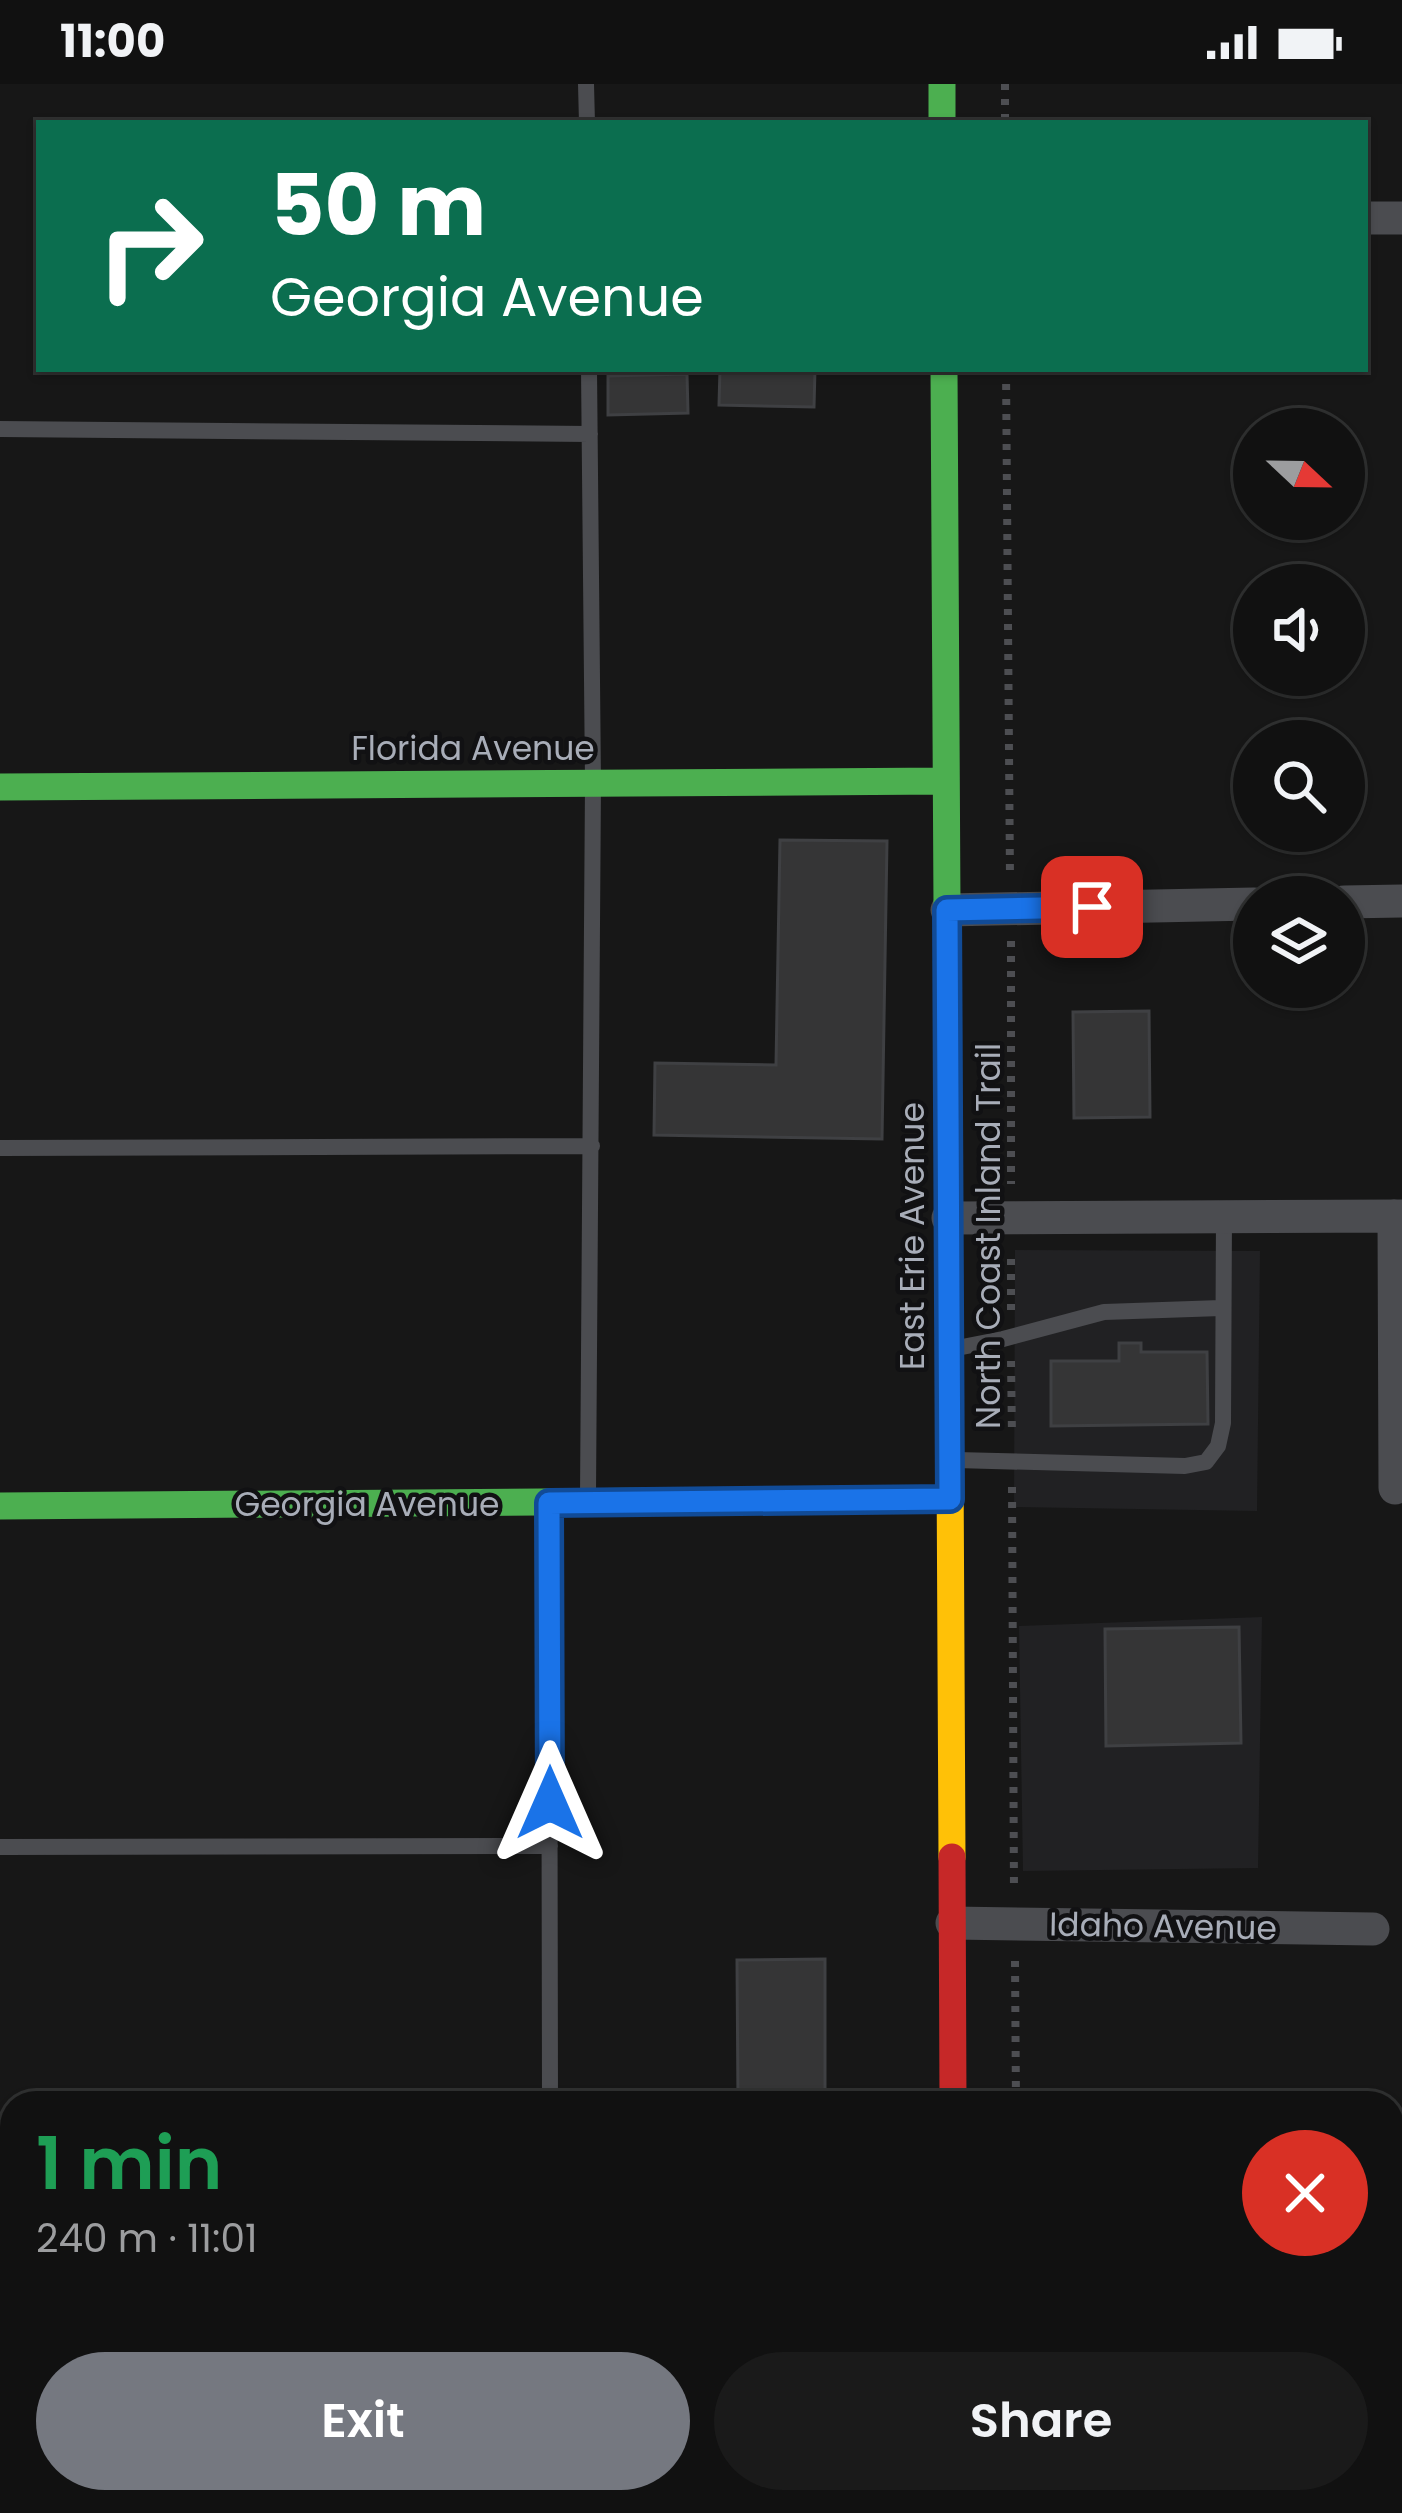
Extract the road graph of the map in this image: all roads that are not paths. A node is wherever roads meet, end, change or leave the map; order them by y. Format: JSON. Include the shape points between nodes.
{"nodes":[{"id":1,"x":586,"y":84,"type":"edge"},
{"id":2,"x":942,"y":84,"type":"edge"},
{"id":3,"x":587,"y":120,"type":"edge"},
{"id":4,"x":942,"y":120,"type":"edge"},
{"id":5,"x":1368,"y":218,"type":"edge"},
{"id":6,"x":1402,"y":218,"type":"edge"},
{"id":7,"x":589,"y":372,"type":"edge"},
{"id":8,"x":944,"y":372,"type":"edge"},
{"id":9,"x":0,"y":429,"type":"edge"},
{"id":10,"x":590,"y":434,"type":"junction"},
{"id":11,"x":946,"y":781,"type":"junction"},
{"id":12,"x":593,"y":783,"type":"junction"},
{"id":13,"x":0,"y":787,"type":"edge"},
{"id":14,"x":1402,"y":901,"type":"edge"},
{"id":15,"x":1365,"y":902,"type":"edge"},
{"id":16,"x":1233,"y":904,"type":"edge"},
{"id":17,"x":947,"y":910,"type":"junction"},
{"id":18,"x":592,"y":1146,"type":"junction"},
{"id":19,"x":0,"y":1148,"type":"edge"},
{"id":20,"x":1223,"y":1216,"type":"junction"},
{"id":21,"x":1398,"y":1216,"type":"edge"},
{"id":22,"x":948,"y":1218,"type":"junction"},
{"id":23,"x":1221,"y":1308,"type":"junction"},
{"id":24,"x":949,"y":1349,"type":"junction"},
{"id":25,"x":950,"y":1460,"type":"junction"},
{"id":26,"x":1396,"y":1488,"type":"dead end"},
{"id":27,"x":950,"y":1499,"type":"junction"},
{"id":28,"x":588,"y":1502,"type":"junction"},
{"id":29,"x":549,"y":1503,"type":"junction"},
{"id":30,"x":0,"y":1505,"type":"edge"},
{"id":31,"x":550,"y":1846,"type":"junction"},
{"id":32,"x":0,"y":1847,"type":"edge"},
{"id":33,"x":952,"y":1923,"type":"junction"},
{"id":34,"x":1373,"y":1929,"type":"dead end"},
{"id":35,"x":550,"y":2091,"type":"edge"},
{"id":36,"x":953,"y":2091,"type":"edge"}],
"edges":[{"from":1,"to":3,"type":"lane"},
{"from":2,"to":4,"type":"street"},
{"from":5,"to":6,"type":"street"},
{"from":7,"to":10,"type":"lane"},
{"from":8,"to":11,"type":"street","name":"East Erie Avenue"},
{"from":9,"to":10,"type":"lane"},
{"from":10,"to":12,"type":"lane"},
{"from":11,"to":12,"type":"street","name":"Florida Avenue"},
{"from":11,"to":17,"type":"street","name":"East Erie Avenue"},
{"from":12,"to":13,"type":"street","name":"Florida Avenue"},
{"from":12,"to":18,"type":"lane"},
{"from":14,"to":15,"type":"street"},
{"from":16,"to":17,"type":"street"},
{"from":17,"to":22,"type":"street","name":"East Erie Avenue"},
{"from":18,"to":19,"type":"lane"},
{"from":18,"to":28,"type":"lane"},
{"from":20,"to":21,"type":"street"},
{"from":20,"to":22,"type":"street"},
{"from":20,"to":23,"type":"lane"},
{"from":21,"to":26,"type":"street"},
{"from":22,"to":24,"type":"street","name":"East Erie Avenue"},
{"from":23,"to":24,"type":"lane","via":[[1104,1312]]},
{"from":23,"to":25,"type":"lane","via":[[1223,1423],[1206,1462]]},
{"from":24,"to":25,"type":"street","name":"East Erie Avenue"},
{"from":25,"to":27,"type":"street","name":"East Erie Avenue"},
{"from":27,"to":28,"type":"street","name":"Georgia Avenue"},
{"from":27,"to":33,"type":"street","name":"East Erie Avenue"},
{"from":28,"to":29,"type":"street","name":"Georgia Avenue"},
{"from":29,"to":30,"type":"street","name":"Georgia Avenue"},
{"from":29,"to":31,"type":"lane"},
{"from":31,"to":32,"type":"lane"},
{"from":31,"to":35,"type":"lane"},
{"from":33,"to":34,"type":"street","name":"Idaho Avenue"},
{"from":33,"to":36,"type":"street","name":"East Erie Avenue"}]}
